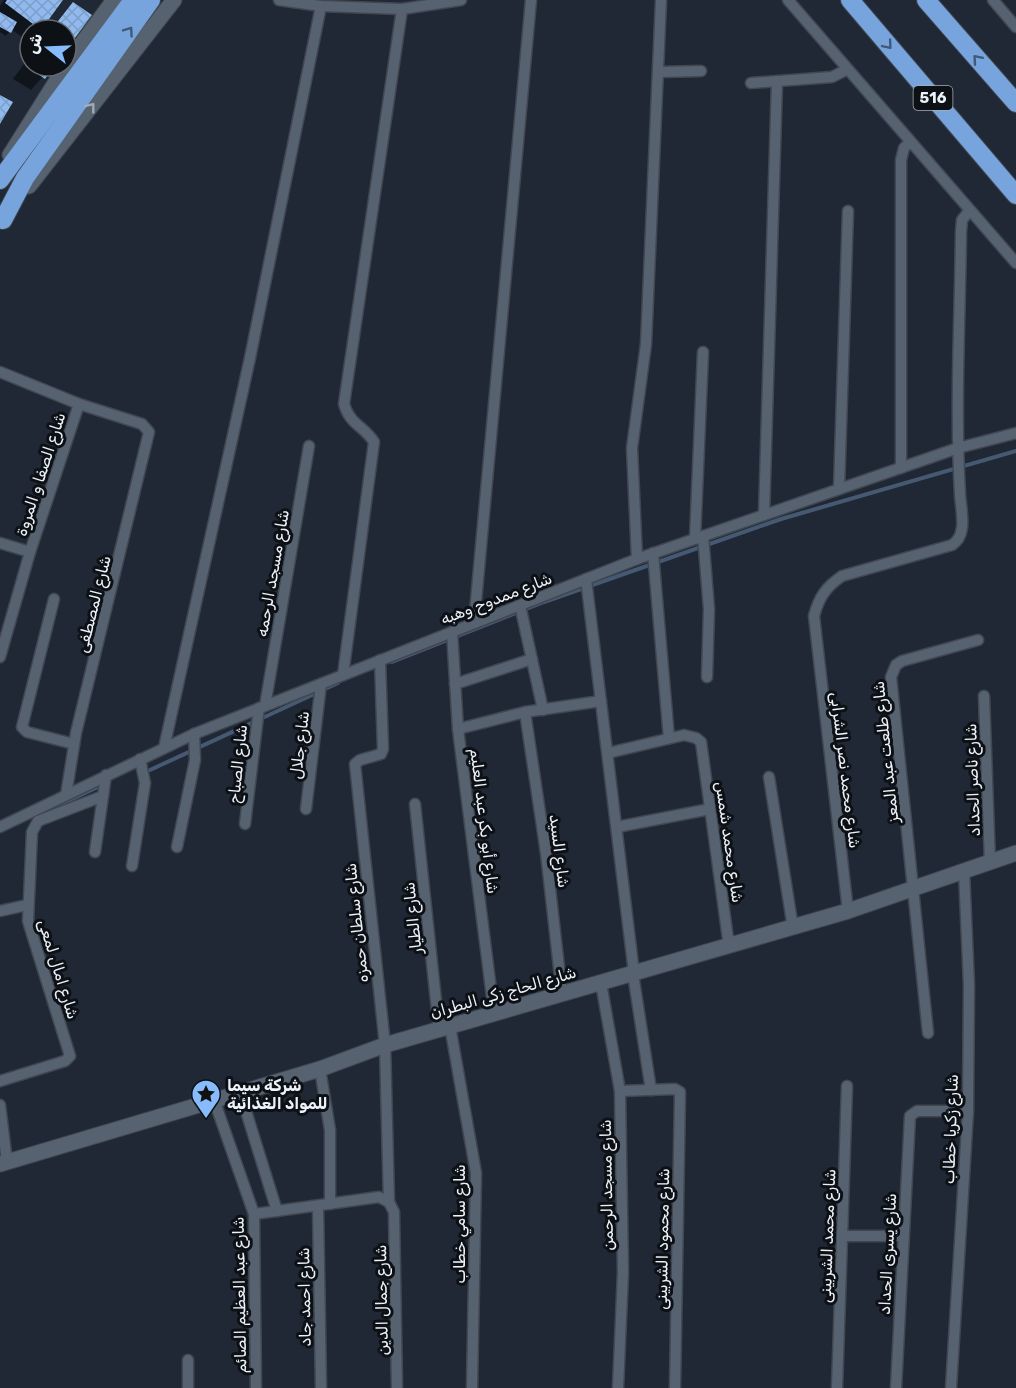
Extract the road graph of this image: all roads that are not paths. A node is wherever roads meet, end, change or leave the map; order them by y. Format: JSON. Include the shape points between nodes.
{"nodes":[{"id":1,"x":114,"y":0,"type":"edge"},
{"id":2,"x":133,"y":0,"type":"edge"},
{"id":3,"x":151,"y":0,"type":"edge"},
{"id":4,"x":174,"y":0,"type":"edge"},
{"id":5,"x":279,"y":0,"type":"edge"},
{"id":6,"x":461,"y":0,"type":"edge"},
{"id":7,"x":531,"y":0,"type":"edge"},
{"id":8,"x":661,"y":0,"type":"edge"},
{"id":9,"x":788,"y":0,"type":"edge"},
{"id":10,"x":850,"y":0,"type":"edge"},
{"id":11,"x":926,"y":0,"type":"edge"},
{"id":12,"x":993,"y":0,"type":"edge"},
{"id":13,"x":321,"y":6,"type":"junction"},
{"id":14,"x":402,"y":9,"type":"junction"},
{"id":15,"x":1016,"y":27,"type":"edge"},
{"id":16,"x":78,"y":50,"type":"edge"},
{"id":17,"x":846,"y":70,"type":"junction"},
{"id":18,"x":701,"y":71,"type":"dead end"},
{"id":19,"x":658,"y":72,"type":"junction"},
{"id":20,"x":59,"y":78,"type":"edge"},
{"id":21,"x":777,"y":81,"type":"junction"},
{"id":22,"x":751,"y":83,"type":"dead end"},
{"id":23,"x":1016,"y":103,"type":"edge"},
{"id":24,"x":909,"y":143,"type":"junction"},
{"id":25,"x":0,"y":174,"type":"edge"},
{"id":26,"x":0,"y":180,"type":"edge"},
{"id":27,"x":1016,"y":195,"type":"edge"},
{"id":28,"x":848,"y":211,"type":"dead end"},
{"id":29,"x":969,"y":211,"type":"junction"},
{"id":30,"x":2,"y":222,"type":"edge"},
{"id":31,"x":1016,"y":263,"type":"edge"},
{"id":32,"x":703,"y":352,"type":"dead end"},
{"id":33,"x":0,"y":372,"type":"edge"},
{"id":34,"x":79,"y":404,"type":"junction"},
{"id":35,"x":1016,"y":433,"type":"edge"},
{"id":36,"x":309,"y":446,"type":"dead end"},
{"id":37,"x":958,"y":448,"type":"junction"},
{"id":38,"x":901,"y":468,"type":"junction"},
{"id":39,"x":839,"y":489,"type":"junction"},
{"id":40,"x":764,"y":515,"type":"junction"},
{"id":41,"x":701,"y":539,"type":"junction"},
{"id":42,"x":0,"y":543,"type":"edge"},
{"id":43,"x":30,"y":552,"type":"junction"},
{"id":44,"x":636,"y":559,"type":"junction"},
{"id":45,"x":653,"y":561,"type":"junction"},
{"id":46,"x":587,"y":585,"type":"junction"},
{"id":47,"x":54,"y":599,"type":"dead end"},
{"id":48,"x":521,"y":610,"type":"junction"},
{"id":49,"x":474,"y":623,"type":"junction"},
{"id":50,"x":452,"y":637,"type":"junction"},
{"id":51,"x":978,"y":640,"type":"dead end"},
{"id":52,"x":0,"y":657,"type":"edge"},
{"id":53,"x":532,"y":659,"type":"junction"},
{"id":54,"x":380,"y":660,"type":"junction"},
{"id":55,"x":343,"y":675,"type":"junction"},
{"id":56,"x":708,"y":677,"type":"dead end"},
{"id":57,"x":455,"y":684,"type":"junction"},
{"id":58,"x":320,"y":686,"type":"junction"},
{"id":59,"x":984,"y":696,"type":"dead end"},
{"id":60,"x":601,"y":701,"type":"junction"},
{"id":61,"x":260,"y":710,"type":"junction"},
{"id":62,"x":543,"y":710,"type":"junction"},
{"id":63,"x":525,"y":712,"type":"junction"},
{"id":64,"x":458,"y":729,"type":"junction"},
{"id":65,"x":669,"y":738,"type":"junction"},
{"id":66,"x":195,"y":739,"type":"junction"},
{"id":67,"x":74,"y":744,"type":"junction"},
{"id":68,"x":164,"y":748,"type":"junction"},
{"id":69,"x":608,"y":753,"type":"junction"},
{"id":70,"x":140,"y":759,"type":"junction"},
{"id":71,"x":106,"y":776,"type":"junction"},
{"id":72,"x":769,"y":777,"type":"dead end"},
{"id":73,"x":66,"y":795,"type":"junction"},
{"id":74,"x":103,"y":796,"type":"junction"},
{"id":75,"x":415,"y":804,"type":"dead end"},
{"id":76,"x":306,"y":809,"type":"dead end"},
{"id":77,"x":710,"y":809,"type":"junction"},
{"id":78,"x":245,"y":824,"type":"dead end"},
{"id":79,"x":0,"y":827,"type":"edge"},
{"id":80,"x":616,"y":827,"type":"junction"},
{"id":81,"x":177,"y":847,"type":"dead end"},
{"id":82,"x":95,"y":852,"type":"dead end"},
{"id":83,"x":1016,"y":853,"type":"edge"},
{"id":84,"x":990,"y":862,"type":"junction"},
{"id":85,"x":132,"y":866,"type":"dead end"},
{"id":86,"x":964,"y":871,"type":"junction"},
{"id":87,"x":914,"y":888,"type":"junction"},
{"id":88,"x":27,"y":905,"type":"junction"},
{"id":89,"x":0,"y":911,"type":"edge"},
{"id":90,"x":848,"y":911,"type":"junction"},
{"id":91,"x":793,"y":928,"type":"junction"},
{"id":92,"x":729,"y":946,"type":"junction"},
{"id":93,"x":633,"y":974,"type":"junction"},
{"id":94,"x":601,"y":983,"type":"junction"},
{"id":95,"x":562,"y":994,"type":"junction"},
{"id":96,"x":494,"y":1013,"type":"junction"},
{"id":97,"x":445,"y":1028,"type":"junction"},
{"id":98,"x":928,"y":1034,"type":"dead end"},
{"id":99,"x":385,"y":1045,"type":"junction"},
{"id":100,"x":320,"y":1069,"type":"junction"},
{"id":101,"x":0,"y":1081,"type":"edge"},
{"id":102,"x":848,"y":1086,"type":"dead end"},
{"id":103,"x":651,"y":1090,"type":"junction"},
{"id":104,"x":620,"y":1091,"type":"junction"},
{"id":105,"x":240,"y":1092,"type":"junction"},
{"id":106,"x":214,"y":1100,"type":"junction"},
{"id":107,"x":0,"y":1105,"type":"edge"},
{"id":108,"x":968,"y":1111,"type":"junction"},
{"id":109,"x":4,"y":1163,"type":"edge"},
{"id":110,"x":330,"y":1204,"type":"junction"},
{"id":111,"x":318,"y":1206,"type":"junction"},
{"id":112,"x":391,"y":1207,"type":"junction"},
{"id":113,"x":277,"y":1211,"type":"junction"},
{"id":114,"x":254,"y":1214,"type":"junction"},
{"id":115,"x":843,"y":1236,"type":"junction"},
{"id":116,"x":903,"y":1236,"type":"junction"},
{"id":117,"x":188,"y":1360,"type":"dead end"},
{"id":118,"x":188,"y":1388,"type":"edge"},
{"id":119,"x":256,"y":1388,"type":"edge"},
{"id":120,"x":321,"y":1388,"type":"edge"},
{"id":121,"x":398,"y":1388,"type":"edge"},
{"id":122,"x":472,"y":1388,"type":"edge"},
{"id":123,"x":618,"y":1388,"type":"edge"},
{"id":124,"x":675,"y":1388,"type":"edge"},
{"id":125,"x":837,"y":1388,"type":"edge"},
{"id":126,"x":896,"y":1388,"type":"edge"},
{"id":127,"x":951,"y":1388,"type":"edge"}],
"edges":[{"from":1,"to":16,"type":"street"},
{"from":2,"to":26,"type":"highway"},
{"from":30,"to":3,"type":"highway","one_way":true,"via":[[25,177]]},
{"from":30,"to":4,"type":"street","one_way":true},
{"from":5,"to":13,"type":"street"},
{"from":6,"to":14,"type":"street"},
{"from":7,"to":49,"type":"street"},
{"from":8,"to":19,"type":"street"},
{"from":9,"to":17,"type":"street"},
{"from":10,"to":27,"type":"highway","number":"516","one_way":true},
{"from":23,"to":11,"type":"highway","one_way":true},
{"from":12,"to":15,"type":"street"},
{"from":13,"to":14,"type":"street"},
{"from":13,"to":68,"type":"street","via":[[250,358]]},
{"from":14,"to":55,"type":"street","via":[[344,404],[354,424],[374,442]]},
{"from":17,"to":21,"type":"street","via":[[832,77]]},
{"from":17,"to":24,"type":"street"},
{"from":18,"to":19,"type":"street"},
{"from":19,"to":44,"type":"street","via":[[646,344],[632,448]]},
{"from":20,"to":25,"type":"street"},
{"from":21,"to":22,"type":"street"},
{"from":21,"to":40,"type":"street"},
{"from":24,"to":29,"type":"street"},
{"from":24,"to":38,"type":"street","via":[[901,160]]},
{"from":28,"to":39,"type":"street"},
{"from":29,"to":31,"type":"street"},
{"from":29,"to":37,"type":"street","via":[[961,226]]},
{"from":32,"to":41,"type":"street"},
{"from":33,"to":34,"type":"street"},
{"from":34,"to":43,"type":"street","name":"شارع الصفا و المروة"},
{"from":34,"to":67,"type":"street","name":"شارع المصطفى","via":[[142,424],[149,438]]},
{"from":35,"to":37,"type":"street","name":"شارع ممدوح وهبه"},
{"from":36,"to":61,"type":"street","name":"شارع مسجد الرحمه"},
{"from":37,"to":38,"type":"street","name":"شارع ممدوح وهبه"},
{"from":37,"to":90,"type":"street","name":"شارع محمد نصر الشرابى","via":[[962,525],[957,542],[842,576],[828,586],[813,616]]},
{"from":38,"to":39,"type":"street","name":"شارع ممدوح وهبه"},
{"from":39,"to":40,"type":"street","name":"شارع ممدوح وهبه"},
{"from":40,"to":41,"type":"street","name":"شارع ممدوح وهبه"},
{"from":41,"to":45,"type":"street","name":"شارع ممدوح وهبه"},
{"from":41,"to":56,"type":"street","via":[[709,609]]},
{"from":42,"to":43,"type":"street"},
{"from":43,"to":52,"type":"street","name":"شارع الصفا و المروة"},
{"from":44,"to":45,"type":"street","name":"شارع ممدوح وهبه"},
{"from":44,"to":46,"type":"street","name":"شارع ممدوح وهبه"},
{"from":45,"to":65,"type":"street"},
{"from":46,"to":48,"type":"street","name":"شارع ممدوح وهبه"},
{"from":46,"to":60,"type":"street"},
{"from":47,"to":67,"type":"street","via":[[22,727],[27,732]]},
{"from":48,"to":49,"type":"street","name":"شارع ممدوح وهبه"},
{"from":48,"to":53,"type":"street"},
{"from":49,"to":50,"type":"street","name":"شارع ممدوح وهبه"},
{"from":50,"to":54,"type":"street","name":"شارع ممدوح وهبه"},
{"from":50,"to":57,"type":"street","name":"شارع أبو بكر عبد العليم"},
{"from":51,"to":87,"type":"street","name":"شارع طلعت عبد المعز","via":[[902,661],[892,670]]},
{"from":53,"to":57,"type":"street"},
{"from":53,"to":62,"type":"street"},
{"from":54,"to":55,"type":"street","name":"شارع ممدوح وهبه"},
{"from":54,"to":99,"type":"street","name":"شارع سلطان حمزه","via":[[383,749],[378,756],[357,761],[355,768]]},
{"from":55,"to":58,"type":"street","name":"شارع ممدوح وهبه"},
{"from":57,"to":64,"type":"street","name":"شارع أبو بكر عبد العليم"},
{"from":58,"to":61,"type":"street","name":"شارع ممدوح وهبه"},
{"from":58,"to":76,"type":"street","name":"شارع جلال"},
{"from":59,"to":84,"type":"street","name":"شارع ناصر الحداد"},
{"from":60,"to":62,"type":"street"},
{"from":60,"to":69,"type":"street"},
{"from":61,"to":66,"type":"street","name":"شارع ممدوح وهبه"},
{"from":61,"to":78,"type":"street","name":"شارع الصباح"},
{"from":62,"to":63,"type":"street"},
{"from":63,"to":64,"type":"street"},
{"from":63,"to":95,"type":"street","name":"شارع السيد"},
{"from":64,"to":96,"type":"street","name":"شارع أبو بكر عبد العليم"},
{"from":65,"to":69,"type":"street"},
{"from":65,"to":77,"type":"street","name":"شارع محمد شمس","via":[[691,735],[701,742]]},
{"from":66,"to":68,"type":"street","name":"شارع ممدوح وهبه"},
{"from":66,"to":81,"type":"street","via":[[195,760]]},
{"from":67,"to":73,"type":"street","name":"شارع المصطفى"},
{"from":68,"to":70,"type":"street","name":"شارع ممدوح وهبه"},
{"from":69,"to":80,"type":"street"},
{"from":70,"to":71,"type":"street","name":"شارع ممدوح وهبه"},
{"from":70,"to":85,"type":"street","via":[[145,783]]},
{"from":71,"to":73,"type":"street","name":"شارع ممدوح وهبه"},
{"from":71,"to":74,"type":"street"},
{"from":72,"to":91,"type":"street"},
{"from":73,"to":79,"type":"street","name":"شارع ممدوح وهبه"},
{"from":74,"to":82,"type":"street"},
{"from":74,"to":88,"type":"street","name":"شارع امال لمعى","via":[[41,819],[33,826]]},
{"from":75,"to":97,"type":"street","name":"شارع الطيار"},
{"from":77,"to":80,"type":"street"},
{"from":77,"to":92,"type":"street","name":"شارع محمد شمس"},
{"from":80,"to":93,"type":"street"},
{"from":83,"to":84,"type":"street","name":"شارع الحاج زكى البطران"},
{"from":84,"to":86,"type":"street","name":"شارع الحاج زكى البطران"},
{"from":86,"to":87,"type":"street","name":"شارع الحاج زكى البطران"},
{"from":86,"to":108,"type":"street","name":"شارع زكريا خطاب","via":[[969,985]]},
{"from":87,"to":90,"type":"street","name":"شارع الحاج زكى البطران"},
{"from":87,"to":98,"type":"street"},
{"from":88,"to":89,"type":"street"},
{"from":88,"to":101,"type":"street","name":"شارع امال لمعى","via":[[28,921],[70,1056],[65,1061]]},
{"from":90,"to":91,"type":"street","name":"شارع الحاج زكى البطران"},
{"from":91,"to":92,"type":"street","name":"شارع الحاج زكى البطران"},
{"from":92,"to":93,"type":"street","name":"شارع الحاج زكى البطران"},
{"from":93,"to":94,"type":"street","name":"شارع الحاج زكى البطران"},
{"from":93,"to":103,"type":"street"},
{"from":94,"to":95,"type":"street","name":"شارع الحاج زكى البطران"},
{"from":94,"to":104,"type":"street","name":"شارع مسجد الرحمن"},
{"from":95,"to":96,"type":"street","name":"شارع الحاج زكى البطران"},
{"from":96,"to":97,"type":"street","name":"شارع الحاج زكى البطران"},
{"from":97,"to":99,"type":"street","name":"شارع الحاج زكى البطران"},
{"from":97,"to":122,"type":"street","name":"شارع سامي خطاب","via":[[476,1173]]},
{"from":99,"to":100,"type":"street","name":"شارع الحاج زكى البطران"},
{"from":99,"to":112,"type":"street","name":"شارع سلطان حمزه"},
{"from":100,"to":105,"type":"street","name":"شارع الحاج زكى البطران"},
{"from":100,"to":110,"type":"street","via":[[330,1130]]},
{"from":102,"to":115,"type":"street","name":"شارع محمد الشربينى"},
{"from":103,"to":104,"type":"street"},
{"from":103,"to":124,"type":"street","name":"شارع محمود الشربينى","via":[[679,1090]]},
{"from":104,"to":123,"type":"street","name":"شارع مسجد الرحمن","via":[[623,1272]]},
{"from":105,"to":106,"type":"street","name":"شارع الحاج زكى البطران"},
{"from":105,"to":113,"type":"street"},
{"from":106,"to":109,"type":"street","name":"شارع الحاج زكى البطران"},
{"from":106,"to":114,"type":"street","name":"شارع عبد العظيم الصائم"},
{"from":107,"to":109,"type":"street"},
{"from":108,"to":116,"type":"street","name":"شارع يسرى الحداد","via":[[913,1112],[909,1121]]},
{"from":108,"to":127,"type":"street","name":"شارع زكريا خطاب"},
{"from":110,"to":111,"type":"street"},
{"from":110,"to":112,"type":"street","via":[[379,1197]]},
{"from":111,"to":113,"type":"street"},
{"from":111,"to":120,"type":"street","name":"شارع احمد جاد"},
{"from":112,"to":121,"type":"street","name":"شارع جمال الدين"},
{"from":113,"to":114,"type":"street"},
{"from":114,"to":119,"type":"street","name":"شارع عبد العظيم الصائم"},
{"from":115,"to":116,"type":"street"},
{"from":115,"to":125,"type":"street","name":"شارع محمد الشربينى"},
{"from":116,"to":126,"type":"street","name":"شارع يسرى الحداد"},
{"from":117,"to":118,"type":"street"}]}
